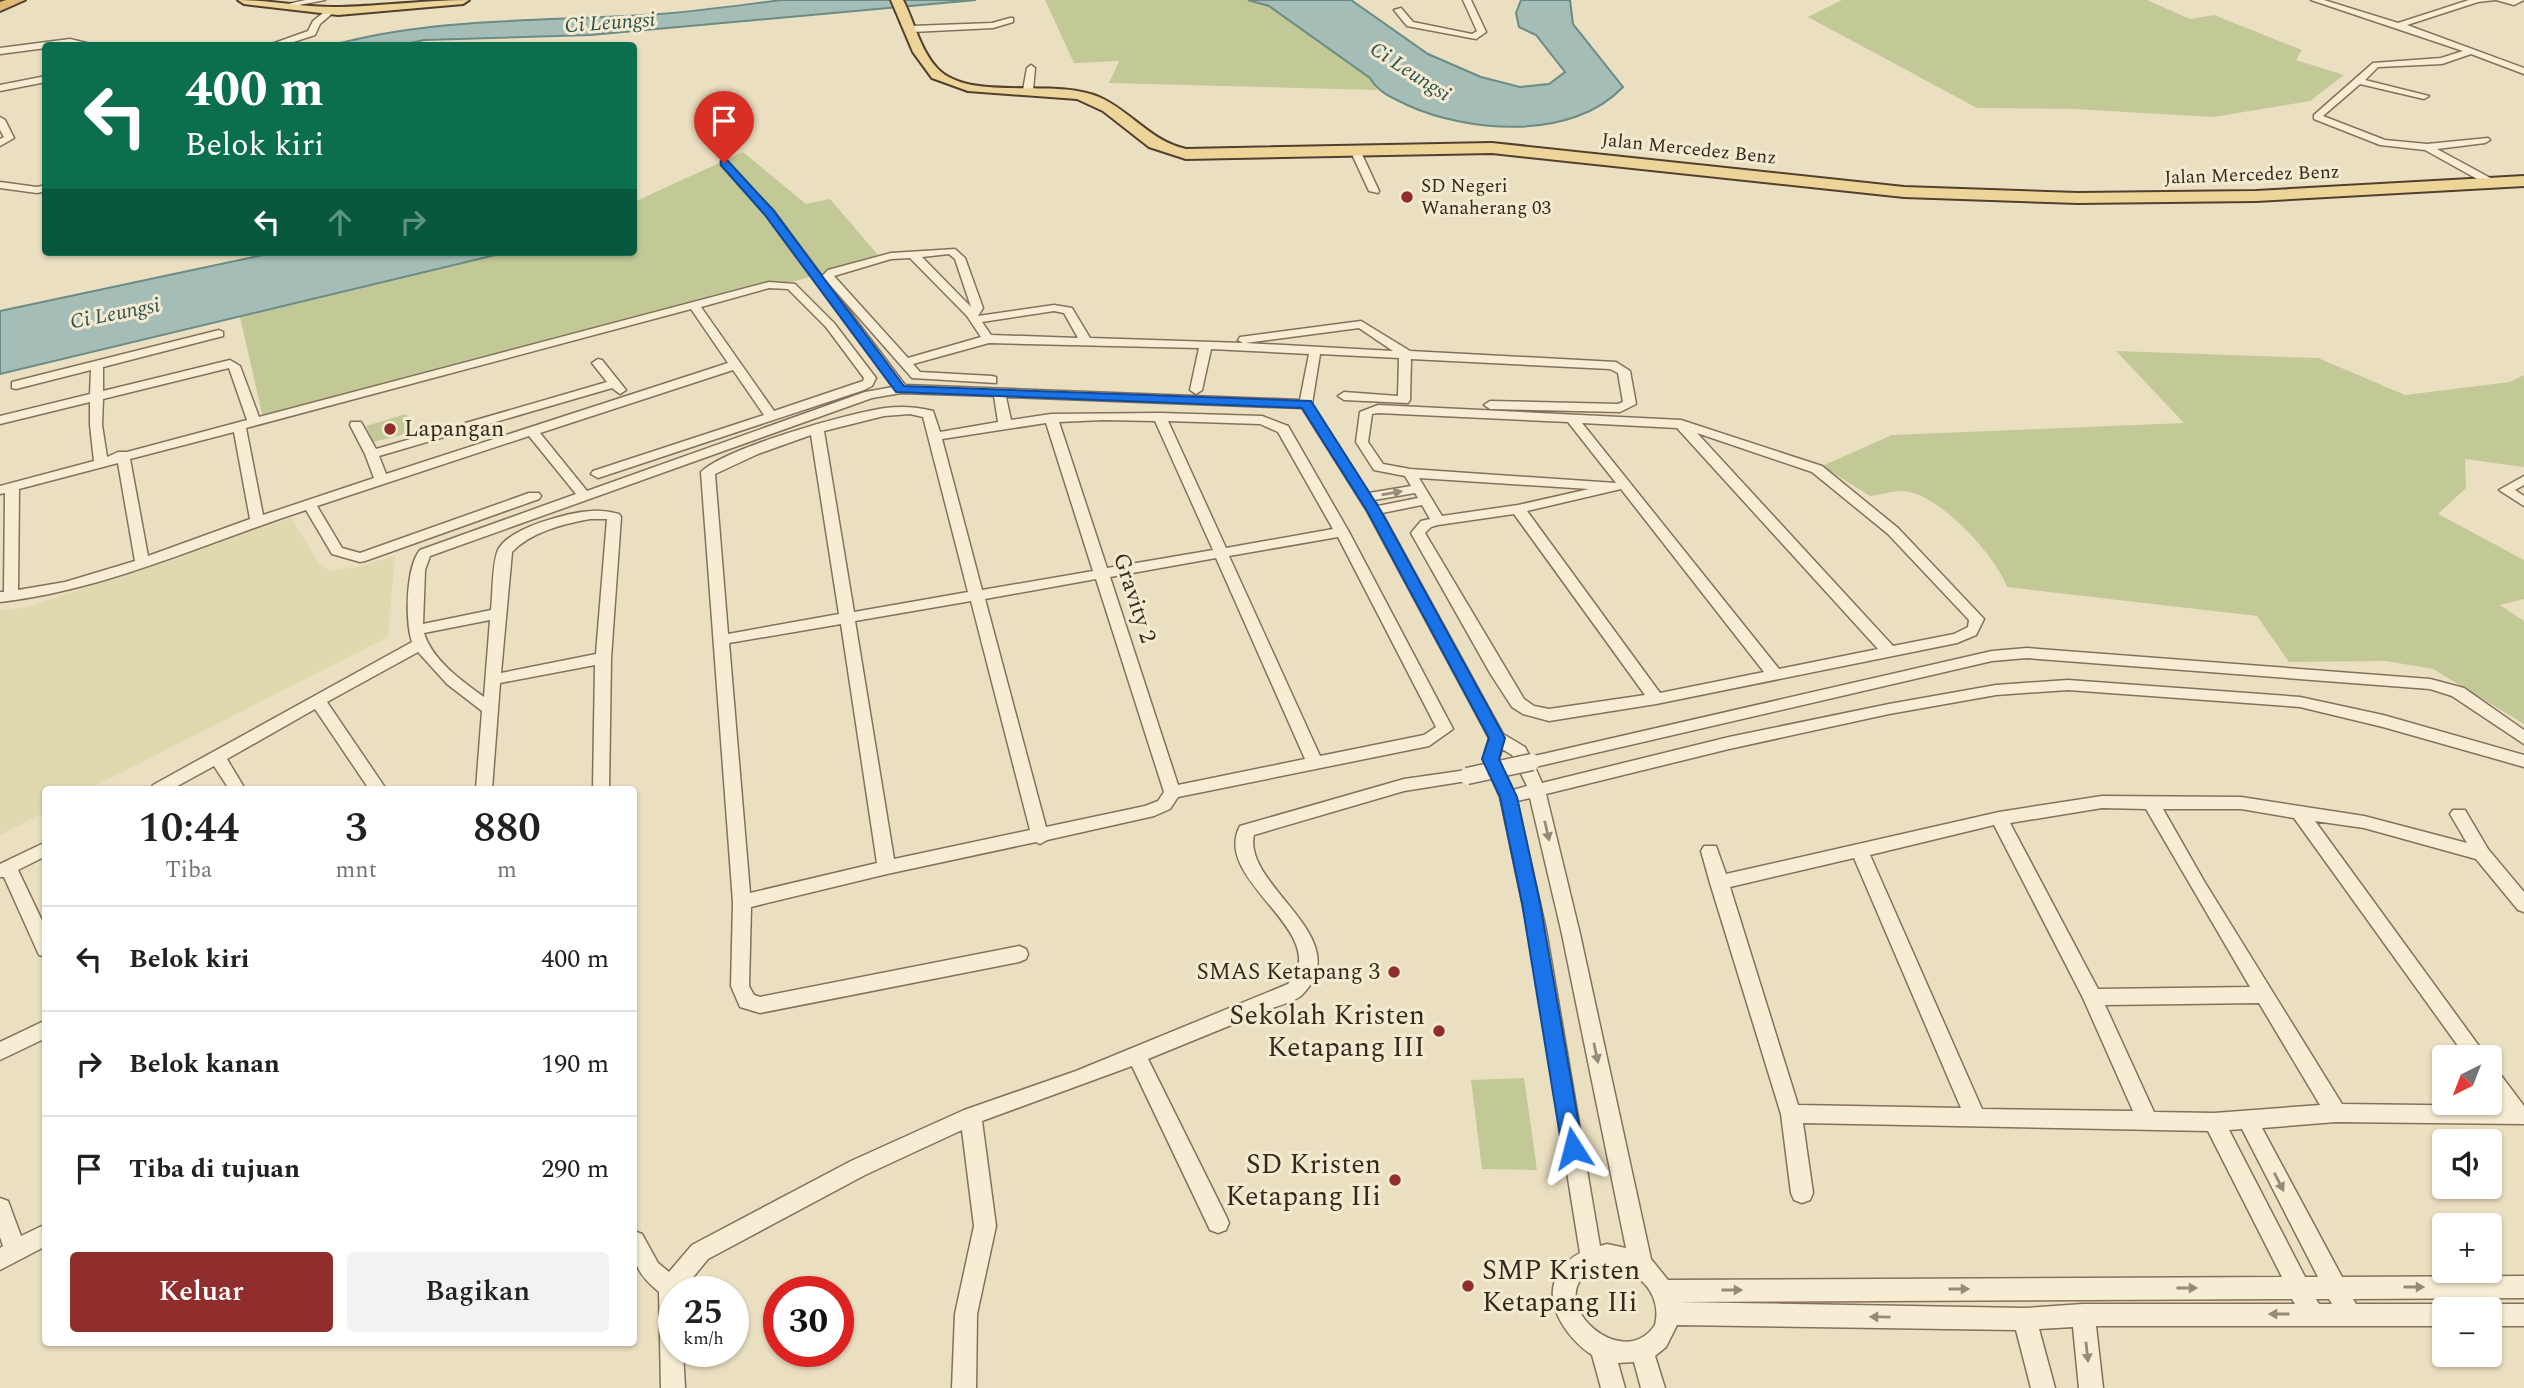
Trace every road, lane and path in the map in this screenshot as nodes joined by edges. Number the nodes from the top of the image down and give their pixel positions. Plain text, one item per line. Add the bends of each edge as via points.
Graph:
1 (18, 0) edge
2 (244, 0) edge
3 (321, 0) edge
4 (457, 0) edge
5 (897, 0) edge
6 (1467, 0) edge
7 (2315, 0) edge
8 (2461, 0) edge
9 (2491, 0) edge
10 (2500, 0) edge
11 (2520, 0) edge
12 (2471, 3) junction
13 (283, 6) junction
14 (0, 7) edge
15 (1398, 10) dead end
16 (331, 11) junction
17 (1010, 20) dead end
18 (909, 23) junction
19 (2396, 26) junction
20 (283, 42) edge
21 (42, 46) edge
22 (0, 51) edge
23 (2470, 51) junction
24 (1031, 68) dead end
25 (2524, 71) edge
26 (42, 80) edge
27 (2358, 81) junction
28 (0, 88) edge
29 (1028, 90) junction
30 (2424, 96) dead end
31 (0, 120) edge
32 (2485, 140) dead end
33 (0, 143) edge
34 (2427, 147) junction
35 (1355, 149) junction
36 (724, 163) dead end
37 (2524, 181) edge
38 (2492, 183) junction
39 (0, 185) edge
40 (41, 189) edge
41 (1374, 191) dead end
42 (913, 254) junction
43 (695, 306) junction
44 (973, 317) junction
45 (219, 334) dead end
46 (988, 339) junction
47 (1087, 343) junction
48 (1209, 345) junction
49 (1315, 351) junction
50 (1405, 354) junction
51 (598, 363) dead end
52 (904, 363) junction
53 (97, 364) junction
54 (736, 365) junction
55 (613, 384) junction
56 (16, 385) dead end
57 (901, 389) junction
58 (1196, 390) junction
59 (999, 391) junction
60 (96, 396) junction
61 (1344, 396) dead end
62 (629, 399) junction
63 (1307, 399) junction
64 (1404, 401) junction
65 (770, 415) junction
66 (1160, 417) junction
67 (1051, 418) junction
68 (0, 419) edge
69 (1573, 420) junction
70 (254, 422) junction
71 (1004, 424) junction
72 (1681, 424) junction
73 (356, 425) dead end
74 (239, 426) junction
75 (817, 429) junction
76 (532, 432) junction
77 (936, 436) junction
78 (372, 453) junction
79 (123, 455) junction
80 (101, 461) junction
81 (1410, 473) junction
82 (598, 474) dead end
83 (380, 480) junction
84 (2524, 480) edge
85 (1617, 485) junction
86 (6, 488) edge
87 (1422, 494) junction
88 (584, 495) junction
89 (534, 496) dead end
90 (1366, 498) junction
91 (2524, 502) edge
92 (309, 505) junction
93 (1518, 509) junction
94 (1374, 511) junction
95 (257, 521) junction
96 (1438, 521) junction
97 (1342, 532) junction
98 (1220, 553) junction
99 (142, 561) junction
100 (1102, 573) junction
101 (977, 595) junction
102 (6, 597) edge
103 (496, 614) junction
104 (849, 618) junction
105 (418, 637) junction
106 (720, 640) junction
107 (1889, 651) junction
108 (603, 658) junction
109 (1776, 676) junction
110 (495, 679) junction
111 (1656, 699) junction
112 (318, 701) junction
113 (492, 710) junction
114 (1497, 738) junction
115 (2524, 738) edge
116 (218, 758) junction
117 (2524, 761) edge
118 (1315, 763) junction
119 (165, 786) edge
120 (235, 786) edge
121 (376, 786) edge
122 (484, 786) edge
123 (600, 786) edge
124 (1537, 791) junction
125 (1172, 792) junction
126 (1508, 797) junction
127 (2150, 801) junction
128 (2299, 811) junction
129 (2459, 814) dead end
130 (1999, 818) junction
131 (1040, 836) junction
132 (42, 850) edge
133 (1859, 850) junction
134 (1710, 851) dead end
135 (2482, 854) junction
136 (887, 867) junction
137 (4, 870) edge
138 (1719, 883) junction
139 (742, 902) junction
140 (2524, 905) edge
141 (42, 942) edge
142 (1018, 954) dead end
143 (2266, 995) junction
144 (2092, 997) junction
145 (42, 1030) edge
146 (2468, 1045) edge
147 (0, 1052) edge
148 (1136, 1054) junction
149 (2502, 1091) edge
150 (2336, 1113) junction
151 (1791, 1114) junction
152 (2521, 1115) edge
153 (971, 1116) junction
154 (1976, 1119) junction
155 (2147, 1119) junction
156 (2248, 1121) junction
157 (2214, 1122) junction
158 (1802, 1193) dead end
159 (0, 1208) edge
160 (1218, 1223) dead end
161 (42, 1236) edge
162 (637, 1246) edge
163 (8, 1256) edge
164 (1591, 1256) junction
165 (1641, 1265) junction
166 (679, 1276) edge
167 (658, 1277) edge
168 (2297, 1287) junction
169 (2334, 1287) junction
170 (2524, 1287) edge
171 (1663, 1291) junction
172 (1668, 1314) junction
173 (2312, 1314) junction
174 (2349, 1314) junction
175 (2083, 1315) junction
176 (2432, 1315) edge
177 (2502, 1315) edge
178 (2524, 1315) edge
179 (2025, 1319) junction
180 (1602, 1349) junction
181 (1642, 1350) junction
182 (672, 1367) edge
183 (673, 1388) edge
184 (964, 1388) edge
185 (1613, 1388) edge
186 (1653, 1388) edge
187 (2043, 1388) edge
188 (2091, 1388) edge

1 - 14 highway
2 - 13 main road
3 - 13 street
4 - 16 main road
5 - 18 main road, Jalan Mercedez Benz
6 - 15 street via 1482,32 1473,37 1410,24
7 - 19 street
8 - 12 street
9 - 12 street
10 - 11 street
12 - 19 street
13 - 16 main road
16 - 20 street via 316,23 312,33
17 - 18 street
18 - 29 main road, Jalan Mercedez Benz via 928,67 944,80 977,88
19 - 23 street
21 - 22 street
23 - 25 street
23 - 27 street via 2442,61 2375,65
24 - 29 street
26 - 28 street
27 - 30 street
27 - 34 street via 2317,117 2383,143
29 - 35 main road, Jalan Mercedez Benz via 1094,100 1150,144 1172,153
31 - 33 street via 9,138
32 - 34 street
34 - 38 street
35 - 38 main road, Jalan Mercedez Benz via 1529,150 1865,188 1980,196 2193,198
35 - 41 street
36 - 57 street via 769,212
37 - 38 main road, Jalan Mercedez Benz
39 - 40 street
42 - 44 street
42 - 44 street via 951,251 958,255 977,308
42 - 52 street via 891,256 828,276
43 - 54 street
43 - 65 street via 769,285 791,286 830,325 870,378 860,387
43 - 70 street
44 - 46 street
44 - 47 street via 1062,309 1072,312
45 - 53 street
46 - 47 street
46 - 52 street
47 - 48 street
48 - 49 street
48 - 50 street via 1357,323
48 - 58 street
49 - 50 street
49 - 63 street
50 - 64 street
50 - 64 street via 1612,365 1624,371 1630,404 1620,408
51 - 55 street
52 - 58 street via 923,377
53 - 56 street
53 - 60 street
54 - 62 street
54 - 65 street
55 - 62 street
55 - 78 street
57 - 59 street
57 - 88 street via 869,395
58 - 63 street
59 - 63 street
59 - 71 street
60 - 68 street
60 - 70 street via 230,364
60 - 80 street
61 - 64 street
62 - 76 street
63 - 90 street
65 - 82 street
66 - 67 street
66 - 97 street via 1277,424
66 - 98 street
67 - 71 street
67 - 100 street, Gravity 2
69 - 72 street
69 - 81 street via 1366,412 1362,442 1374,464
69 - 85 street
70 - 74 street
71 - 77 street
72 - 107 street
72 - 107 street via 1823,472 1893,531 1977,619 1970,634
73 - 78 street
74 - 79 street
74 - 95 street
75 - 77 street via 876,414 924,411
75 - 104 street
75 - 106 street via 708,472
76 - 83 street
76 - 88 street
77 - 101 street
78 - 83 street
79 - 80 street
79 - 99 street
80 - 86 street
81 - 85 street
81 - 87 street
83 - 92 street
84 - 91 street via 2506,490
85 - 93 street
85 - 109 street
86 - 102 street
90 -> 87 street
87 - 94 street
87 - 96 street
88 - 105 street via 425,553 419,562
89 - 92 street via 360,558 337,551
90 - 94 street
92 - 95 street
93 - 96 street
93 - 111 street
94 - 114 street
95 - 99 street
96 - 111 street via 1420,530 1420,540 1518,703 1549,715
97 - 98 street
97 - 118 street via 1446,726 1430,740
98 - 100 street
98 - 118 street
99 - 102 street via 42,592
100 - 101 street
100 - 125 street, Gravity 2
101 - 104 street
101 - 131 street
103 - 105 street
103 - 108 street via 509,545 540,527 609,514 614,517
103 - 110 street
104 - 106 street
104 - 136 street
105 - 112 street
105 - 113 street via 470,696
106 - 139 street
107 - 109 street
108 - 110 street
108 - 123 street
109 - 111 street
110 - 113 street
112 - 116 street
112 - 121 street
113 - 122 street
114 - 124 street via 1519,751
114 - 126 street via 1491,759
115 - 148 street, bridge via 2458,692 2430,684 2027,653 1992,656 1532,762 1404,785 1246,831 1243,841 1252,868 1307,949 1306,977 1289,993
116 - 119 street
116 - 120 street
117 - 124 street via 2306,702 2068,685 1996,690 1889,709
118 - 125 street
124 - 126 street
124 -> 165 street
125 - 131 street via 1157,809
126 - 164 street via 1537,930
127 - 128 street via 2218,801
127 - 130 street via 2102,802
127 - 143 street
128 - 135 street via 2385,827
128 - 146 street
129 - 135 street
130 - 133 street
130 - 144 street
131 - 136 street
132 - 137 street
133 - 138 street
133 - 154 street
134 - 138 street
135 - 140 street
136 - 139 street
137 - 141 street
138 - 151 street
139 - 142 street via 740,986 747,1001 760,1005
143 - 144 street
143 - 150 street
144 - 155 street
145 - 147 street
148 - 153 street
148 - 160 street
149 - 152 street
150 - 152 street
150 - 156 street
151 - 154 street
151 - 158 street
153 - 166 street via 858,1168 700,1252
153 - 184 street via 985,1226 965,1314
154 - 155 street
155 - 157 street
156 - 157 street
156 -> 169 street
157 - 168 street
159 - 163 street
161 - 163 street
162 - 167 street
164 - 165 street via 1616,1255
164 - 180 street via 1567,1277 1564,1300 1576,1329
165 - 171 street
168 - 169 street
171 -> 168 street
168 - 173 street
169 -> 170 street
169 - 174 street
171 - 172 street
179 -> 172 street
172 - 181 street via 1661,1336
173 - 174 street
173 -> 175 street
174 - 176 street
175 - 179 street
175 -> 188 street
177 - 178 street
179 - 187 street
180 - 181 street
180 - 185 street
181 - 186 street
182 - 183 street

